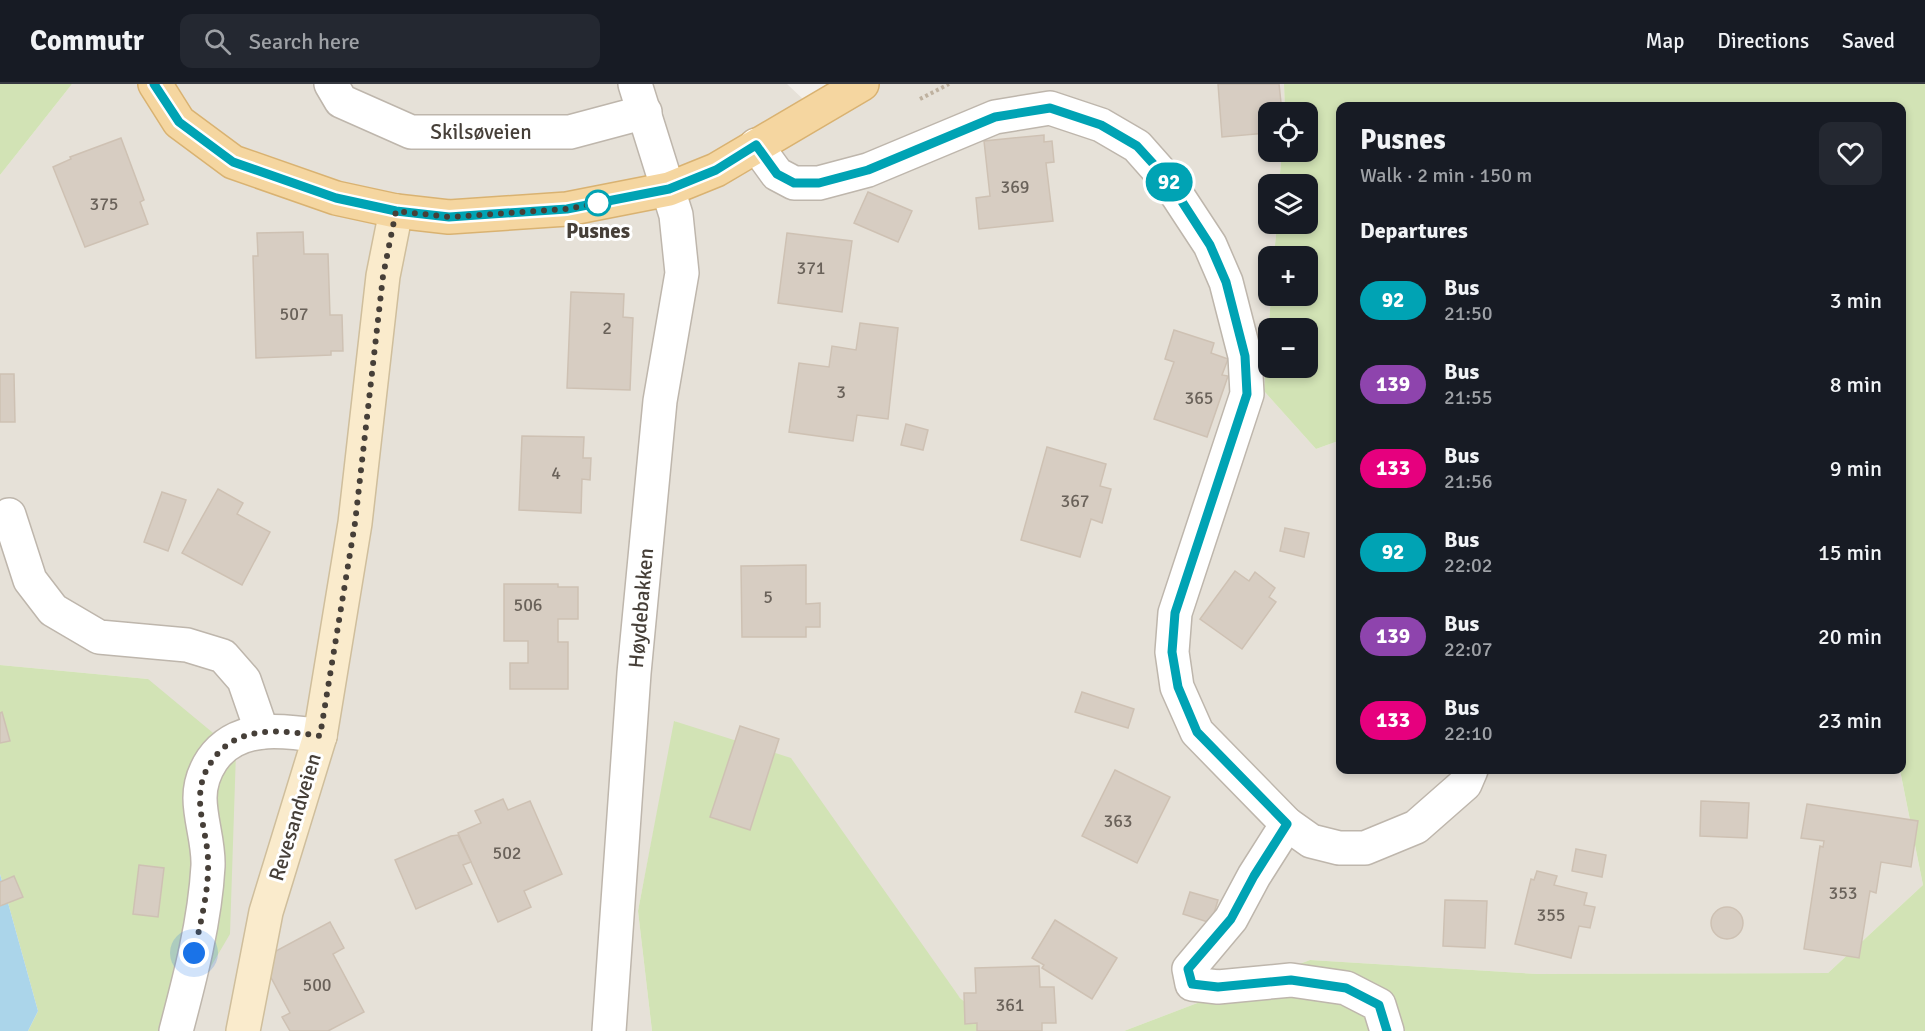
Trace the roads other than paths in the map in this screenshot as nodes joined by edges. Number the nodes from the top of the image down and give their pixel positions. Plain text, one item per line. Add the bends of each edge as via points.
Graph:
1 (154, 84) edge
2 (331, 84) edge
3 (862, 84) edge
4 (640, 98) edge
5 (756, 145) junction
6 (669, 189) junction
7 (396, 211) junction
8 (9, 515) dead end
9 (262, 732) junction
10 (320, 736) junction
11 (1469, 774) edge
12 (1287, 824) junction
13 (176, 1031) edge
14 (243, 1031) edge
15 (609, 1031) edge
16 (1387, 1031) edge

1 - 7 main road via 179,122 233,162 336,198
2 - 4 street, Skilsøveien via 341,101 411,132 570,132
3 - 5 main road
4 - 6 street, Skilsøveien
5 - 6 main road via 716,170
5 - 12 street via 777,174 794,183 819,183 868,170 995,117 1050,108 1101,125 1137,146 1168,180 1210,245 1226,282 1245,356 1247,394 1175,613 1172,652 1178,687 1197,732
6 - 7 main road via 567,209 449,217
6 - 15 street, Høydebakken via 682,273 659,413 634,673
7 - 10 main road, Revesandveien via 383,276 355,523
8 - 9 street via 30,580 53,610 99,637 187,645 223,656 244,680
9 - 10 street
9 - 13 street via 240,736 219,750 203,774 200,798 208,862 205,895
10 - 14 main road, Revesandveien via 266,912
11 - 12 street via 1465,784 1416,828 1365,848 1339,848 1311,841
12 - 16 street via 1231,919 1188,969 1192,984 1218,987 1291,980 1346,988 1379,1005

